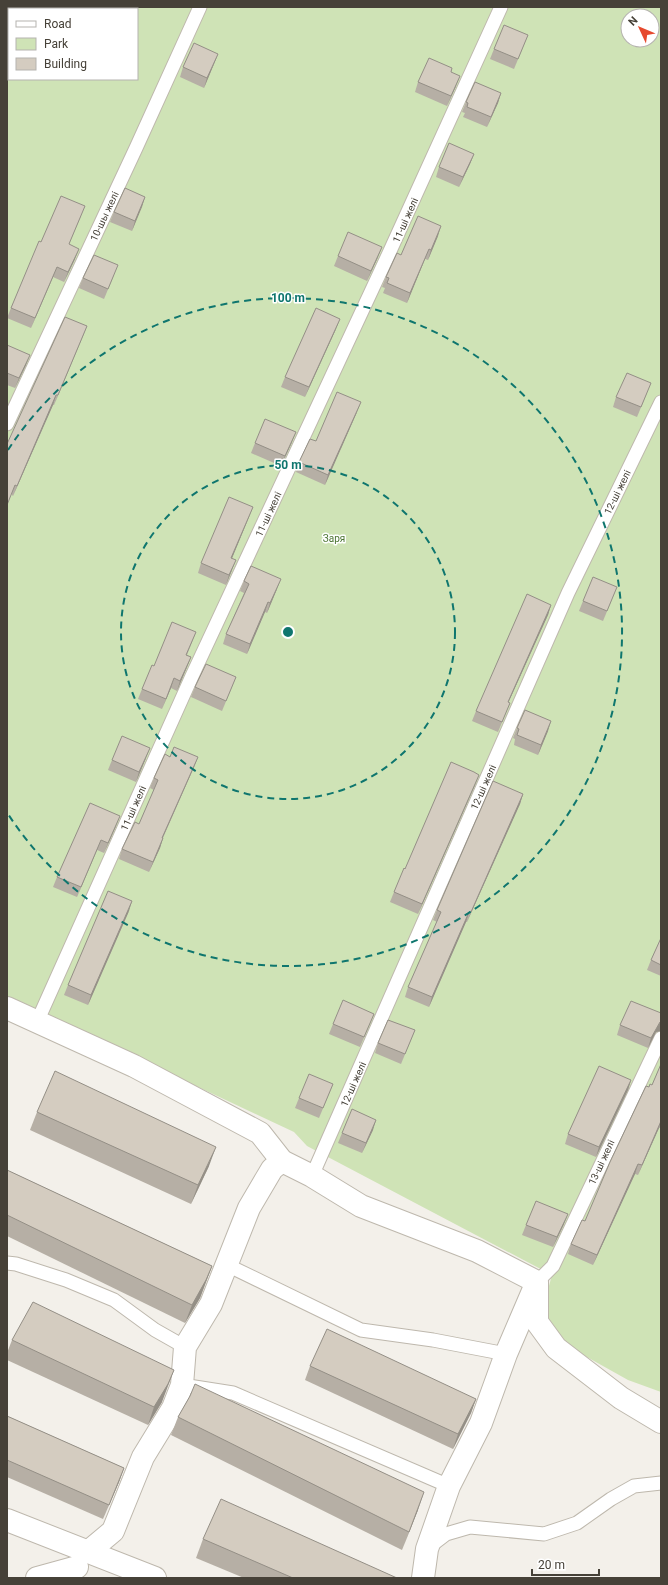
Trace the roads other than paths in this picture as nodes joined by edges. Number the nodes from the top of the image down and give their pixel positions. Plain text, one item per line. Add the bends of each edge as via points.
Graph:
1 (200, 7) edge
2 (501, 7) edge
3 (661, 402) edge
4 (7, 424) edge
5 (7, 1008) edge
6 (37, 1022) junction
7 (661, 1038) edge
8 (282, 1161) junction
9 (312, 1176) junction
10 (7, 1263) edge
11 (227, 1265) junction
12 (537, 1282) junction
13 (185, 1347) junction
14 (506, 1354) junction
15 (182, 1385) junction
16 (661, 1422) edge
17 (661, 1483) edge
18 (449, 1486) junction
19 (7, 1520) edge
20 (428, 1549) junction
21 (83, 1560) junction
22 (37, 1578) edge
23 (155, 1578) edge
24 (423, 1578) edge

1 - 4 lane, 10-шы желі
2 - 6 lane, 11-ші желі via 192,676
3 - 9 lane, 12-ші желі via 568,593
5 - 6 street
6 - 8 street via 134,1066 260,1133
7 - 12 lane, 13-ші желі via 552,1266
8 - 9 street
8 - 11 street via 272,1169 249,1208
9 - 12 street via 361,1206 477,1251
10 - 13 lane via 66,1280 114,1300
11 - 13 street via 211,1304
11 - 14 lane via 361,1330
12 - 14 street
12 - 16 street via 537,1322 556,1348 621,1398
13 - 15 street
14 - 18 street via 481,1423
15 - 18 lane via 233,1394
15 - 21 street via 173,1408 143,1457 113,1532
17 - 20 lane via 634,1486 577,1524 544,1534 470,1528 446,1534
18 - 20 street
19 - 21 street
20 - 24 street
21 - 22 street
21 - 23 street

